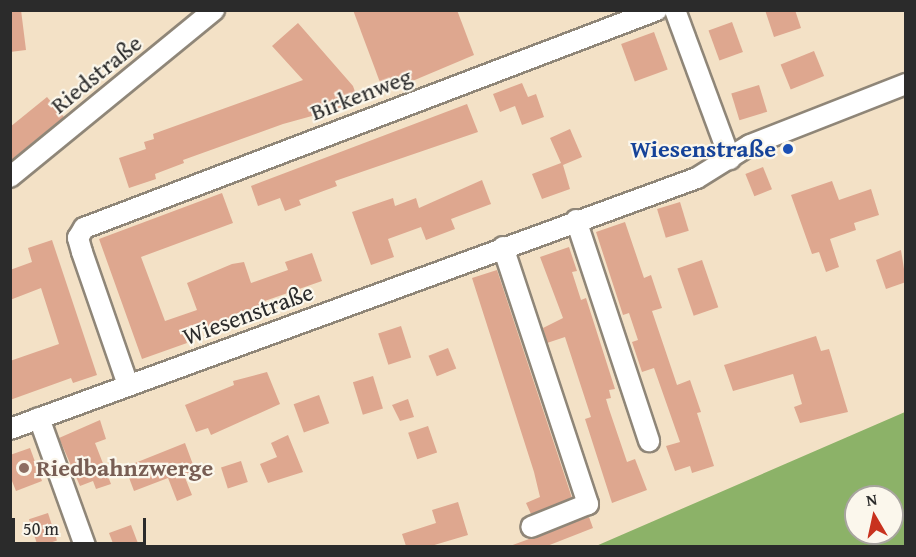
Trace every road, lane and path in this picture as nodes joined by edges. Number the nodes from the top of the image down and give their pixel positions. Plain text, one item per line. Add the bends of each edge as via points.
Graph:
1 (214, 10) edge
2 (657, 10) edge
3 (675, 10) edge
4 (906, 84) edge
5 (730, 159) junction
6 (10, 177) edge
7 (576, 220) junction
8 (503, 247) junction
9 (128, 385) junction
10 (39, 418) junction
11 (10, 429) edge
12 (648, 441) dead end
13 (531, 527) dead end
14 (85, 546) edge

1 - 6 street, Riedstraße
2 - 9 street, Birkenweg via 84,228 78,238
3 - 5 street
4 - 5 street, Wiesenstraße via 750,146
5 - 7 street, Wiesenstraße via 697,177
7 - 8 street, Wiesenstraße
7 - 12 street
8 - 9 street, Wiesenstraße
8 - 13 street via 588,504
9 - 10 street, Wiesenstraße
10 - 11 street, Wiesenstraße
10 - 14 street

